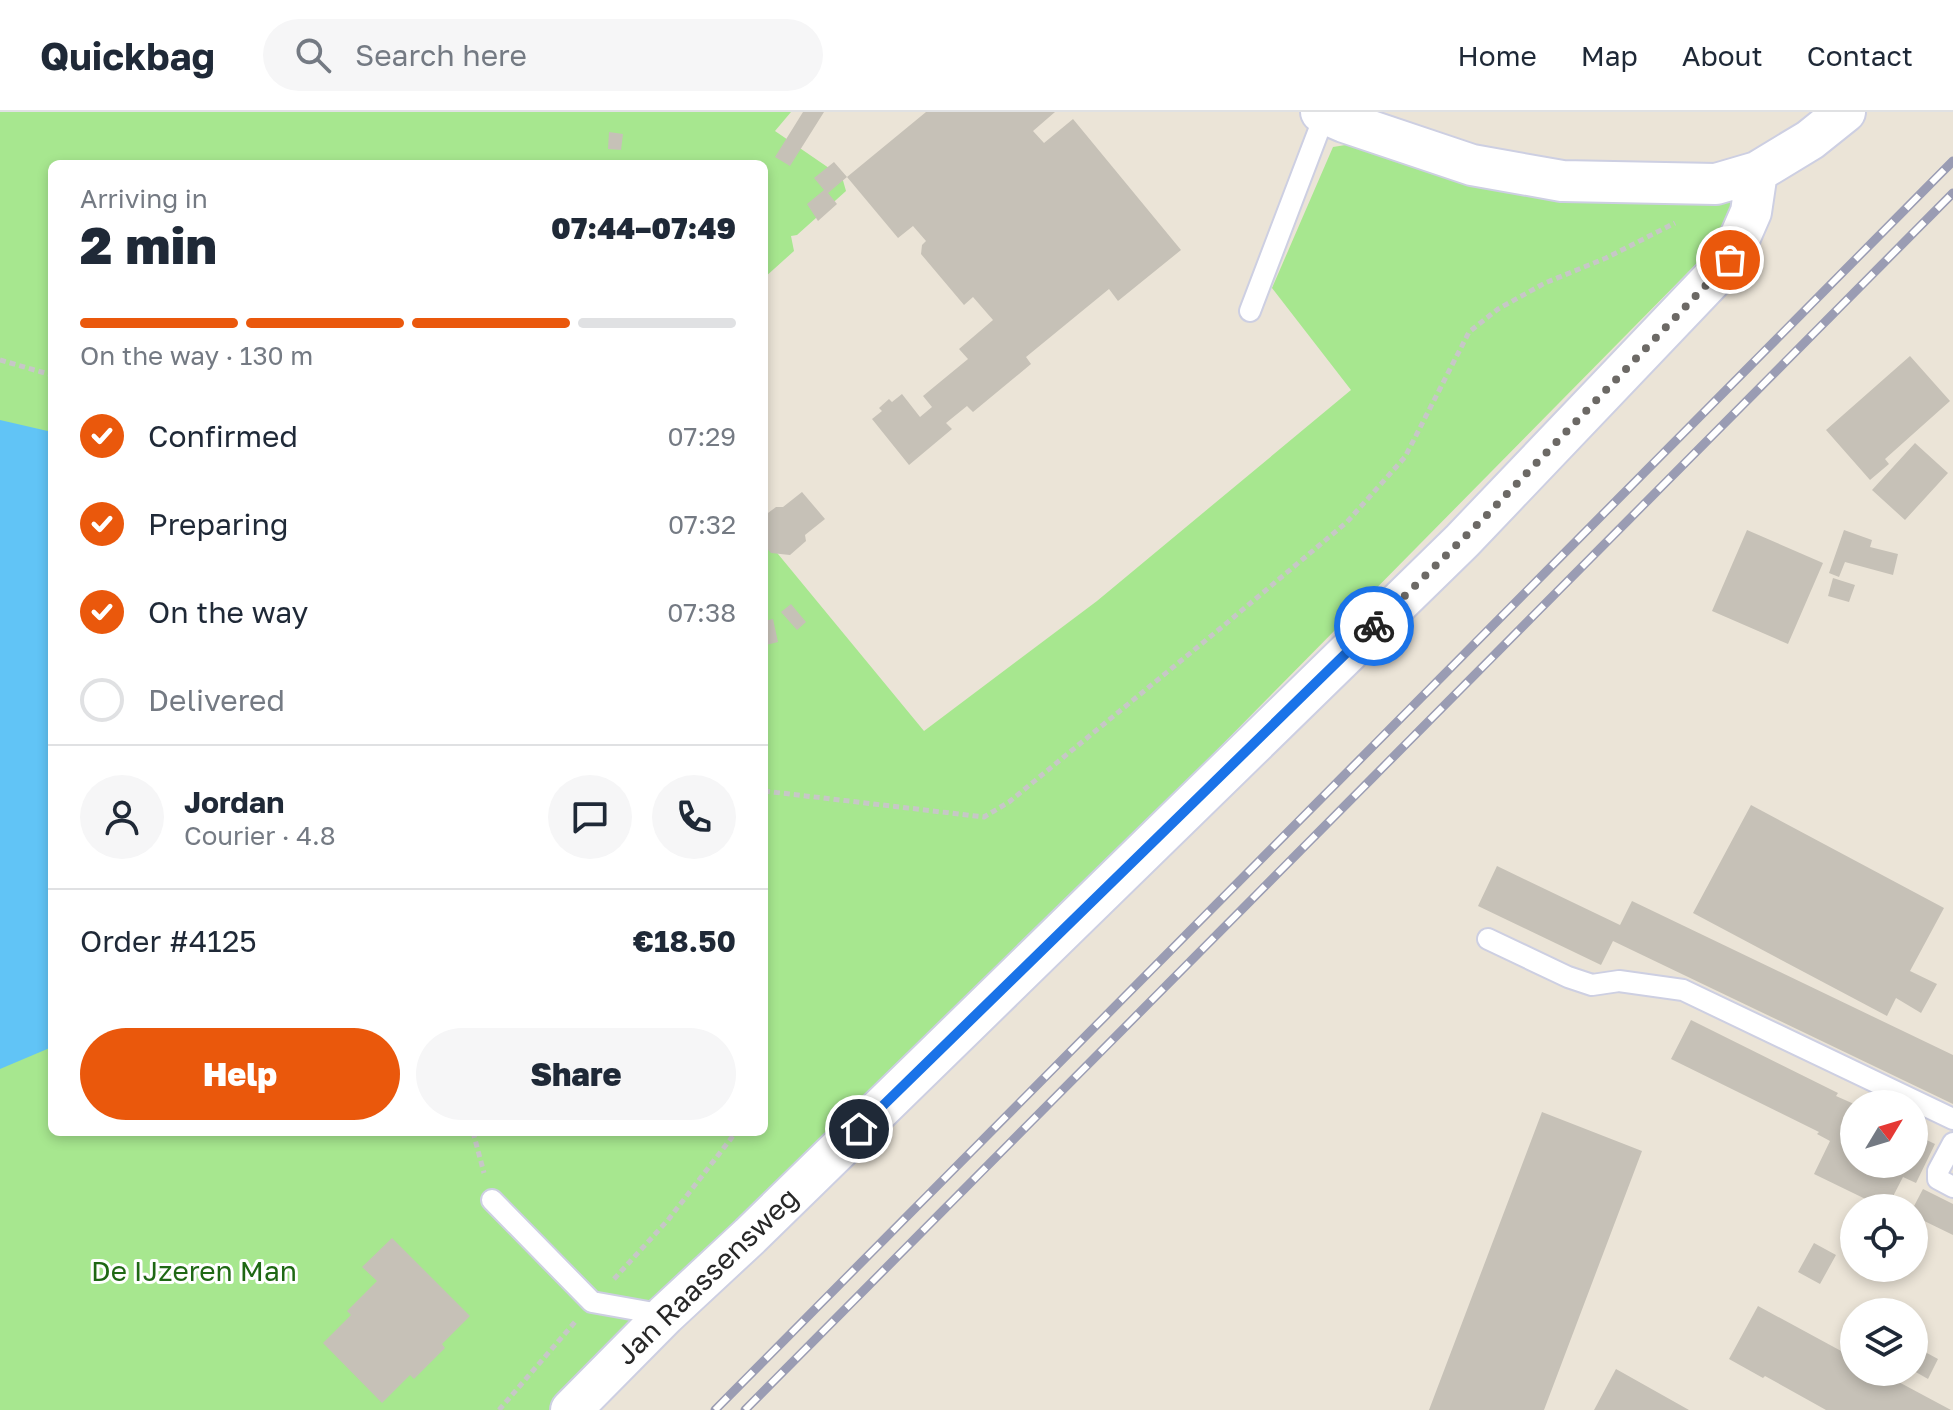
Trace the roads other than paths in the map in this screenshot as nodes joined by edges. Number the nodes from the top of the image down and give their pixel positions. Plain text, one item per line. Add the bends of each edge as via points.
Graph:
1 (1845, 112) edge
2 (1323, 113) edge
3 (1757, 172) junction
4 (1250, 311) dead end
5 (1488, 939) dead end
6 (1953, 1119) edge
7 (1953, 1143) edge
8 (1953, 1187) edge
9 (492, 1200) road end
10 (665, 1315) junction
11 (571, 1410) edge

1 - 3 street
2 - 3 street via 1472,165 1562,181 1716,184
2 - 4 lane
3 - 10 street, Jan Raassensweg via 1751,212 1730,260 1484,518
5 - 6 lane via 1592,985 1619,981 1683,990
7 - 8 lane via 1938,1171 1938,1179
9 - 10 lane via 592,1302
10 - 11 street, Jan Raassensweg

